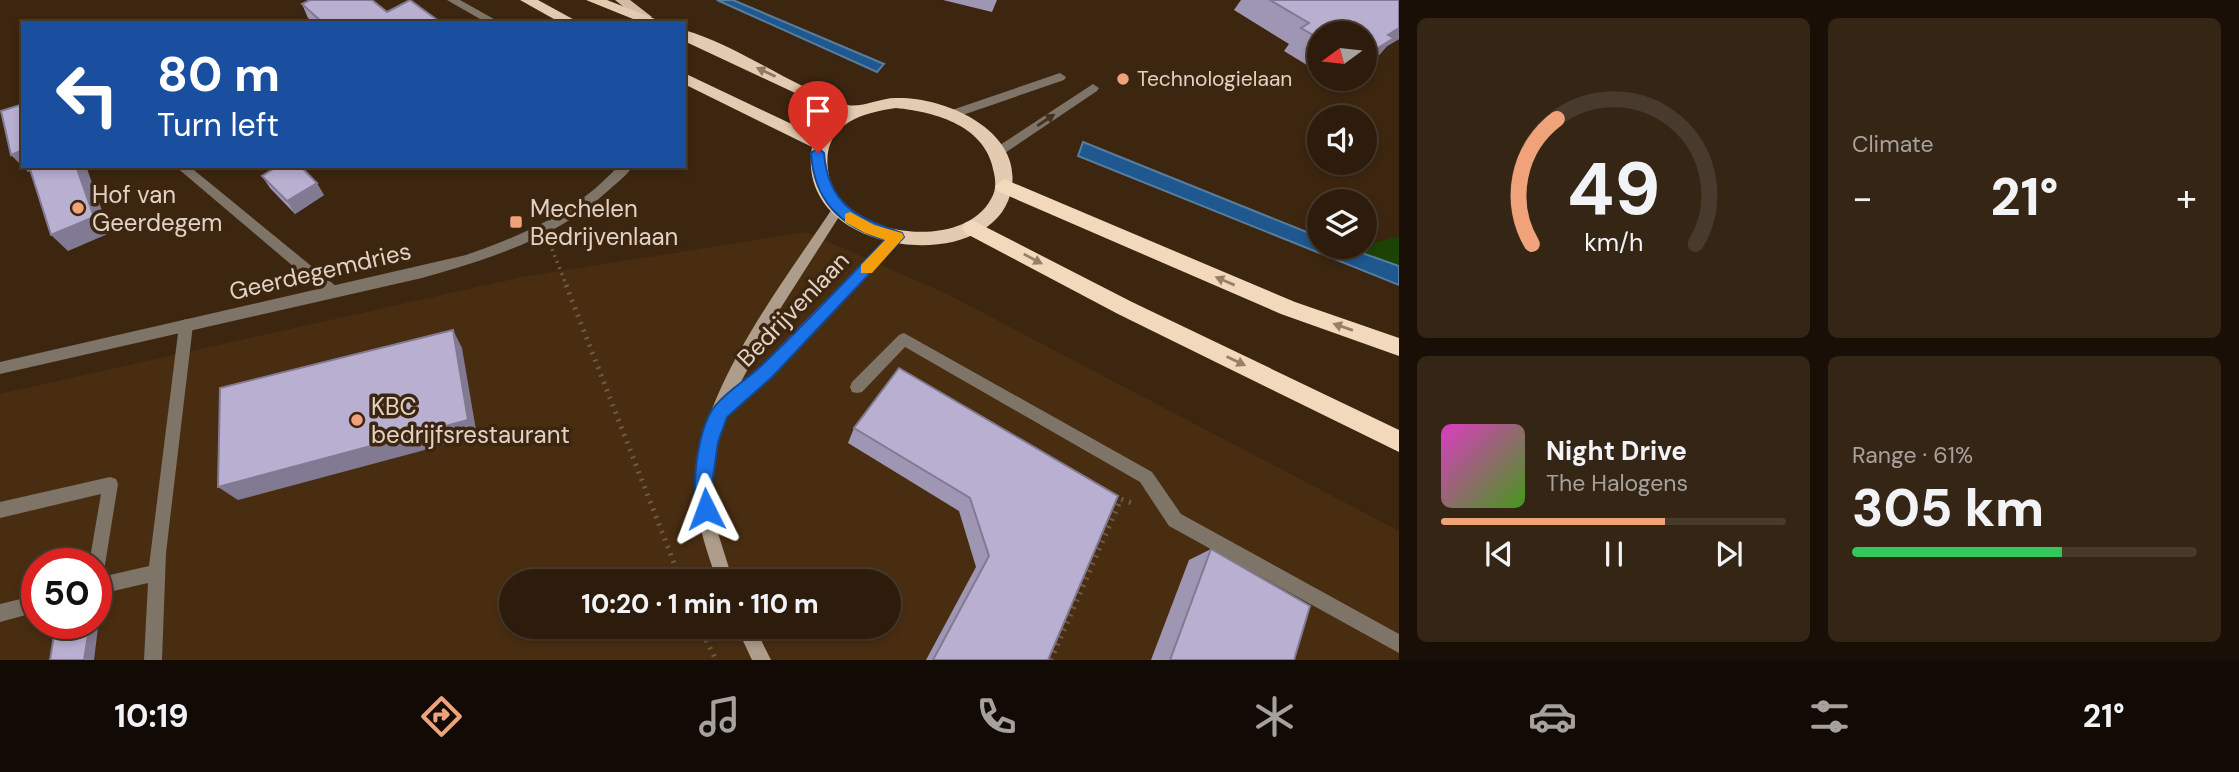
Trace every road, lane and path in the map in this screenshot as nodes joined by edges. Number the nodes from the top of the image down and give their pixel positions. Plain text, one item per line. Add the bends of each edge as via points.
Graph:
1 (452, 0) edge
2 (527, 0) edge
3 (593, 0) edge
4 (621, 0) edge
5 (652, 20) edge
6 (492, 21) edge
7 (569, 21) edge
8 (686, 35) edge
9 (1060, 77) dead end
10 (686, 79) edge
11 (1093, 88) dead end
12 (850, 112) junction
13 (953, 114) junction
14 (820, 144) junction
15 (998, 152) junction
16 (183, 168) edge
17 (624, 168) edge
18 (1004, 186) junction
19 (838, 209) junction
20 (972, 228) junction
21 (544, 229) junction
22 (897, 237) junction
23 (332, 291) junction
24 (186, 324) junction
25 (1399, 347) edge
26 (0, 368) edge
27 (857, 387) dead end
28 (721, 412) junction
29 (1399, 440) edge
30 (0, 510) edge
31 (1175, 520) junction
32 (100, 548) edge
33 (676, 569) edge
34 (721, 569) edge
35 (157, 572) junction
36 (112, 583) edge
37 (21, 607) edge
38 (0, 612) edge
39 (706, 639) edge
40 (751, 639) edge
41 (1399, 644) edge
42 (153, 660) edge
43 (716, 660) edge
44 (762, 660) edge
45 (1051, 660) edge

1 - 6 street
2 - 7 highway
3 - 5 highway
4 - 5 main road
12 -> 8 highway
9 - 13 street
10 - 14 highway
15 -> 11 street
12 - 13 highway via 895,103
12 - 14 highway via 825,133
13 - 15 highway via 972,124
14 - 19 highway via 819,177
15 - 18 highway
16 - 23 street
17 - 21 street, Geerdegemdries via 610,184
18 - 20 highway via 999,202
25 -> 18 highway via 1288,308
19 - 22 highway via 870,229
19 - 28 main road, Bedrijvenlaan via 732,379
20 - 22 highway via 940,238
20 -> 29 highway via 1125,308
21 - 23 street, Geerdegemdries via 468,262
21 - 33 path
22 - 28 main road, Bedrijvenlaan
23 - 24 street, Geerdegemdries
24 - 26 street, Geerdegemdries
24 - 35 street
27 - 31 street via 904,339 1146,477
28 - 34 main road, Bedrijvenlaan via 709,442 703,484 709,534
30 - 32 street via 110,484
31 - 41 street
31 - 45 path via 1121,499
35 - 36 street
35 - 42 street
37 - 38 street
39 - 43 path
40 - 44 main road

